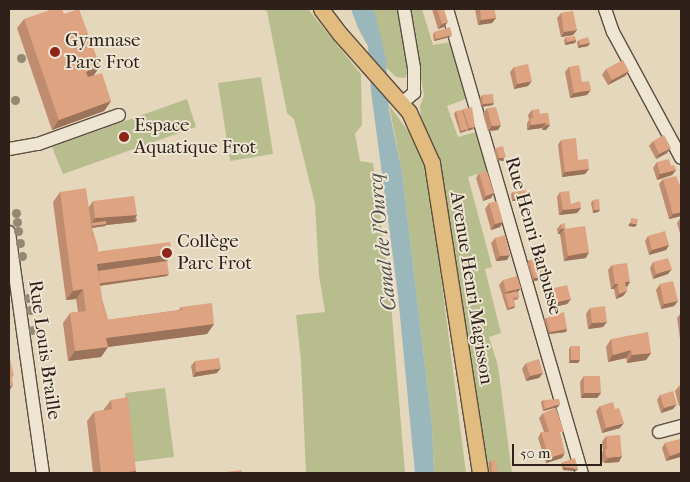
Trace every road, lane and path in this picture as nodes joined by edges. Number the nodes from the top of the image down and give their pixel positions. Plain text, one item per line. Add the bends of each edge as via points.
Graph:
1 (321, 9) edge
2 (404, 9) edge
3 (447, 9) edge
4 (604, 9) edge
5 (406, 108) junction
6 (119, 115) dead end
7 (9, 149) edge
8 (681, 158) edge
9 (9, 232) edge
10 (15, 318) edge
11 (681, 426) edge
12 (659, 432) dead end
13 (42, 473) edge
14 (480, 473) edge
15 (582, 473) edge

1 - 5 main road, Avenue Henri Magisson
2 - 5 street via 414,68 414,93
3 - 15 street, Rue Henri Barbusse
4 - 8 street via 613,32
5 - 14 main road, Avenue Henri Magisson via 432,163
6 - 7 street via 38,144
9 - 10 street, Rue Louis Braille
10 - 13 street, Rue Louis Braille
11 - 12 street

